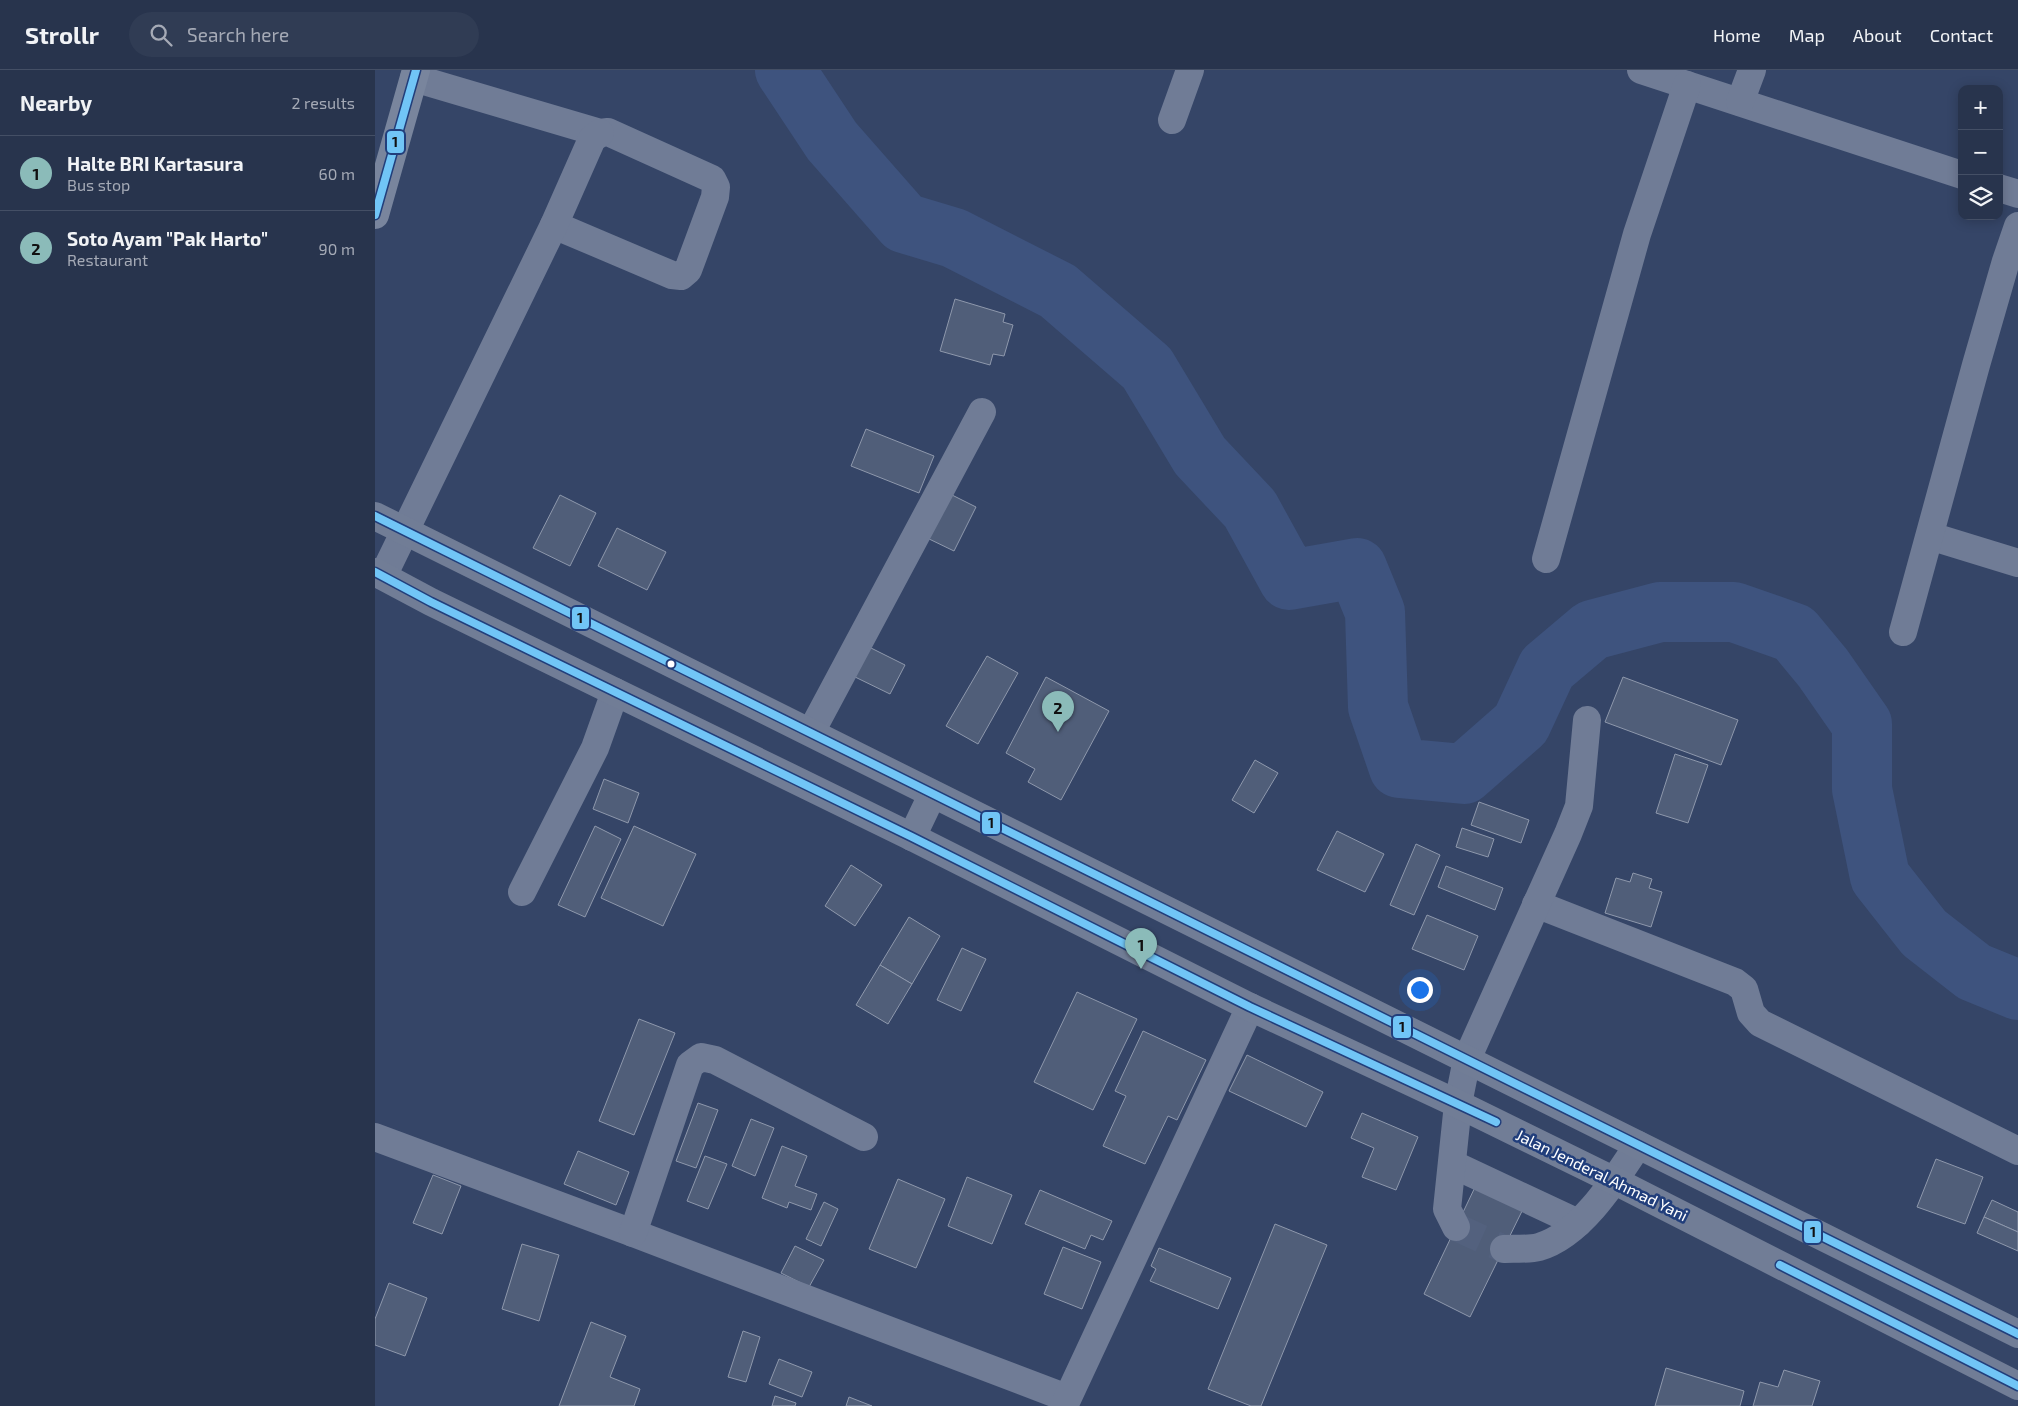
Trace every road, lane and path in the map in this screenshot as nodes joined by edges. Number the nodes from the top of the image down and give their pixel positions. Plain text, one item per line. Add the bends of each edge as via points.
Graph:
1 (1190, 70) edge
2 (1641, 70) edge
3 (1752, 70) edge
4 (415, 74) edge
5 (1687, 85) junction
6 (1740, 102) junction
7 (1173, 120) dead end
8 (599, 133) junction
9 (1958, 174) edge
10 (2003, 189) edge
11 (2018, 194) edge
12 (375, 215) edge
13 (554, 225) junction
14 (2018, 226) edge
15 (982, 412) dead end
16 (375, 516) edge
17 (405, 530) junction
18 (1930, 536) junction
19 (1546, 559) dead end
20 (2018, 563) edge
21 (379, 574) edge
22 (1903, 632) dead end
23 (615, 692) junction
24 (1587, 720) dead end
25 (811, 732) junction
26 (933, 795) junction
27 (912, 837) junction
28 (521, 892) dead end
29 (1536, 904) junction
30 (1251, 1007) junction
31 (1467, 1059) junction
32 (1458, 1104) junction
33 (375, 1137) edge
34 (864, 1137) dead end
35 (1638, 1145) junction
36 (2018, 1151) edge
37 (1452, 1164) junction
38 (1615, 1180) junction
39 (1578, 1223) junction
40 (1456, 1227) dead end
41 (633, 1233) junction
42 (1504, 1249) tunnel mouth
43 (2018, 1334) edge
44 (2018, 1386) edge
45 (1066, 1402) edge

1 - 7 street
2 - 5 street
3 - 6 street
4 - 8 street
4 - 12 main road
5 - 6 street
5 - 19 street via 1637,234
6 - 9 street
8 - 13 street via 592,139
8 - 13 street via 608,132 712,178 716,187 715,197 688,270 681,276 672,275
10 - 11 street
13 - 17 street
14 - 18 street
15 - 25 street
16 - 17 highway
17 - 21 street
17 - 25 highway
18 - 20 street
18 - 22 street
21 - 23 highway, Jalan Jenderal Ahmad Yani
23 - 27 highway, Jalan Jenderal Ahmad Yani
23 - 28 street via 595,748
24 - 29 street via 1579,806
25 - 26 highway
26 - 27 highway
26 - 31 highway
27 - 30 highway, Jalan Jenderal Ahmad Yani
29 - 31 street
29 - 36 street via 1735,982 1744,989 1751,1013 1760,1023
30 - 32 highway, Jalan Jenderal Ahmad Yani
30 - 45 street
31 - 32 street
31 - 35 highway
32 - 37 street
32 - 38 highway, Jalan Jenderal Ahmad Yani
33 - 41 street
34 - 41 street via 715,1060 701,1058 690,1065
35 - 38 street
35 - 43 highway
37 - 39 street
37 - 40 street via 1447,1209
38 - 39 street
38 - 44 highway, Jalan Jenderal Ahmad Yani
39 - 42 street via 1567,1233 1539,1247
41 - 45 street

